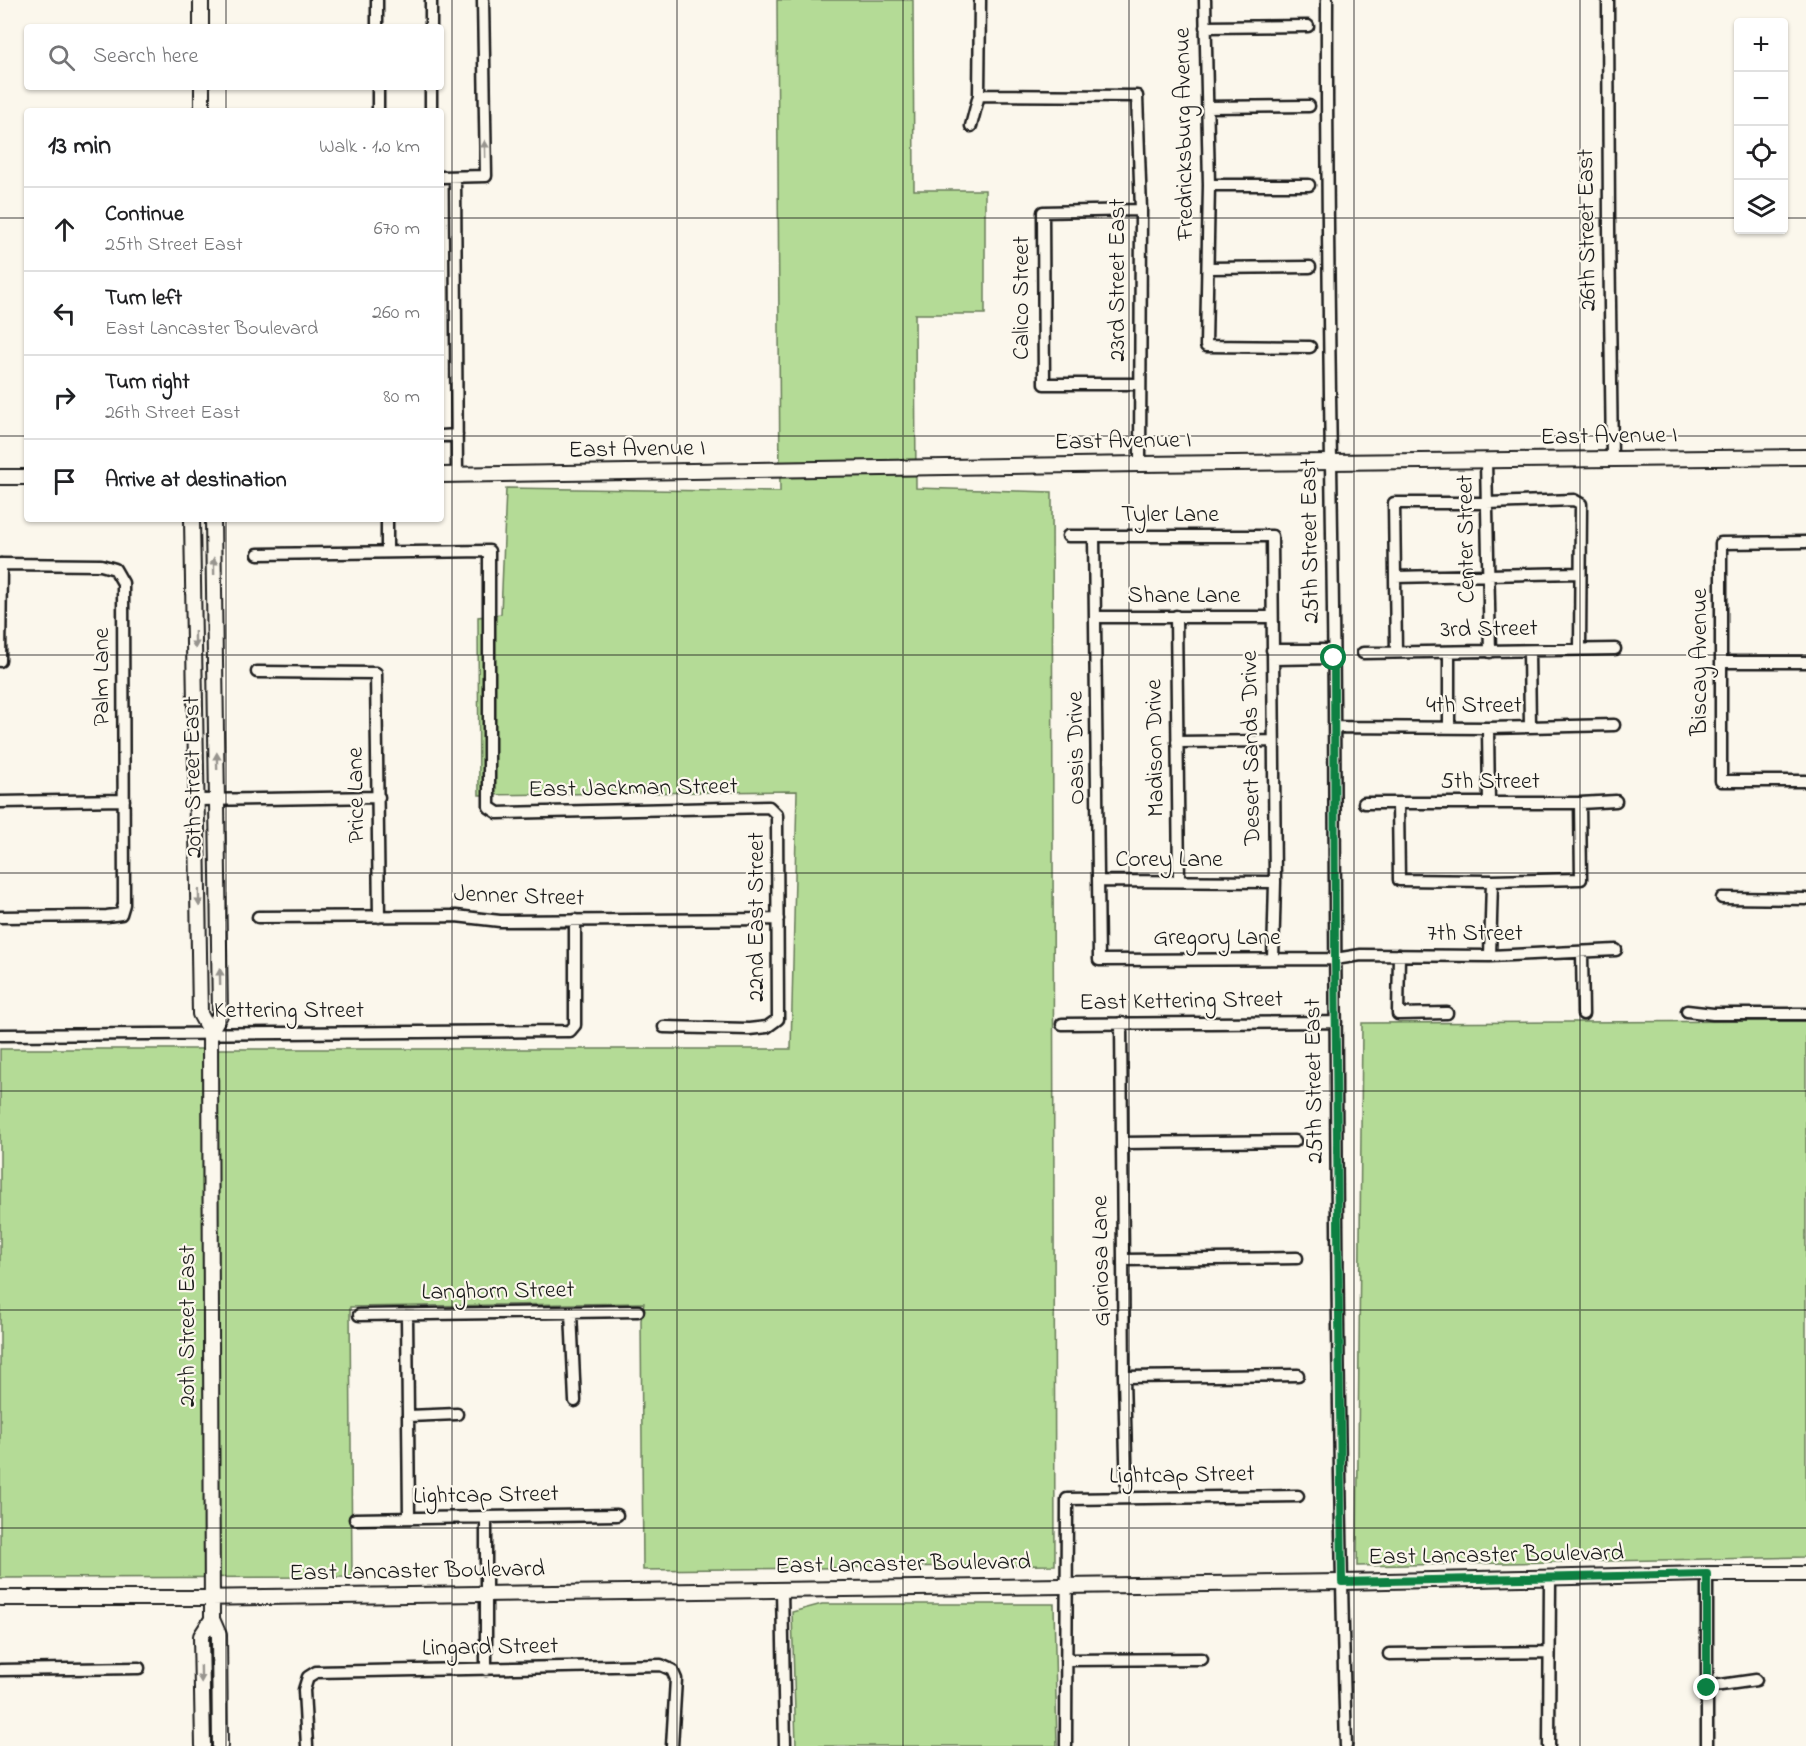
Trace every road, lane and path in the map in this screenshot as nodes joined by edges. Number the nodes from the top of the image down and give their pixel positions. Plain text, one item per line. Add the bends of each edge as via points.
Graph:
1 (201, 0) edge
2 (377, 0) edge
3 (431, 0) edge
4 (483, 0) edge
5 (980, 0) edge
6 (1205, 0) edge
7 (1327, 0) edge
8 (1608, 0) edge
9 (201, 24) edge
10 (377, 24) edge
11 (431, 24) edge
12 (1308, 26) dead end
13 (1205, 27) junction
14 (202, 90) edge
15 (378, 90) edge
16 (431, 90) edge
17 (979, 95) junction
18 (1309, 106) dead end
19 (1207, 107) junction
20 (202, 108) edge
21 (378, 108) edge
22 (431, 108) edge
23 (971, 126) dead end
24 (444, 177) edge
25 (454, 177) junction
26 (1209, 185) junction
27 (1309, 185) dead end
28 (1141, 210) junction
29 (1310, 267) dead end
30 (1208, 268) junction
31 (1310, 347) dead end
32 (1138, 384) junction
33 (457, 435) junction
34 (444, 436) edge
35 (1806, 457) edge
36 (1612, 459) junction
37 (1330, 461) junction
38 (1486, 461) junction
39 (1140, 464) junction
40 (444, 475) edge
41 (457, 475) junction
42 (0, 477) edge
43 (24, 477) edge
44 (1487, 503) junction
45 (192, 522) edge
46 (213, 522) edge
47 (387, 522) edge
48 (1068, 536) dead end
49 (1094, 536) junction
50 (1272, 536) joint
51 (1806, 543) edge
52 (387, 552) junction
53 (258, 554) dead end
54 (0, 564) edge
55 (1580, 573) junction
56 (1488, 576) junction
57 (1395, 577) junction
58 (1176, 616) junction
59 (1096, 617) junction
60 (1271, 617) junction
61 (1615, 649) dead end
62 (1580, 650) junction
63 (1529, 651) junction
64 (1396, 652) junction
65 (1449, 652) junction
66 (1490, 652) junction
67 (1363, 653) dead end
68 (1333, 654) junction
69 (1273, 655) junction
70 (0, 661) edge
71 (1722, 662) junction
72 (1806, 662) edge
73 (257, 672) dead end
74 (1614, 725) dead end
75 (1334, 727) junction
76 (1530, 727) junction
77 (1449, 728) junction
78 (1488, 729) junction
79 (1273, 741) junction
80 (1177, 742) junction
81 (1806, 781) edge
82 (379, 797) junction
83 (217, 799) junction
84 (124, 800) junction
85 (198, 800) junction
86 (1616, 801) dead end
87 (0, 802) edge
88 (1364, 803) dead end
89 (1398, 803) junction
90 (1489, 803) junction
91 (1580, 803) junction
92 (777, 815) joint
93 (1179, 880) junction
94 (1099, 881) junction
95 (1492, 881) junction
96 (1275, 882) junction
97 (1722, 898) dead end
98 (1806, 899) edge
99 (0, 917) edge
100 (258, 917) dead end
101 (380, 917) junction
102 (778, 919) junction
103 (575, 920) junction
104 (1616, 950) dead end
105 (1582, 953) junction
106 (1399, 955) junction
107 (1490, 956) junction
108 (1335, 958) junction
109 (1273, 959) junction
110 (1099, 960) joint
111 (1687, 1011) dead end
112 (1447, 1013) dead end
113 (1583, 1014) dead end
114 (1806, 1014) edge
115 (1336, 1022) junction
116 (1120, 1023) junction
117 (1062, 1024) dead end
118 (664, 1027) dead end
119 (210, 1032) junction
120 (0, 1035) edge
121 (1295, 1141) dead end
122 (1122, 1143) junction
123 (1297, 1258) dead end
124 (1123, 1260) junction
125 (638, 1311) dead end
126 (571, 1312) junction
127 (359, 1315) dead end
128 (407, 1315) junction
129 (1298, 1375) dead end
130 (1124, 1377) junction
131 (575, 1401) dead end
132 (457, 1414) dead end
133 (409, 1416) junction
134 (1298, 1496) dead end
135 (1128, 1498) junction
136 (617, 1515) dead end
137 (486, 1517) junction
138 (355, 1518) dead end
139 (410, 1518) junction
140 (1707, 1574) junction
141 (1806, 1574) edge
142 (1550, 1578) junction
143 (1342, 1582) junction
144 (1066, 1586) junction
145 (782, 1589) junction
146 (487, 1593) junction
147 (0, 1598) edge
148 (211, 1598) junction
149 (212, 1619) junction
150 (1549, 1652) junction
151 (1389, 1654) dead end
152 (1202, 1659) dead end
153 (1066, 1660) junction
154 (139, 1668) dead end
155 (0, 1670) edge
156 (486, 1670) junction
157 (1756, 1680) dead end
158 (1707, 1688) junction
159 (203, 1746) edge
160 (220, 1746) edge
161 (307, 1746) edge
162 (672, 1746) edge
163 (785, 1746) edge
164 (1066, 1746) edge
165 (1346, 1746) edge
166 (1549, 1746) edge
167 (1707, 1746) edge

1 - 9 main road
2 - 10 street
3 - 11 street
25 -> 4 street via 486,177
5 - 17 street
6 - 13 street, Fredricksburg Avenue
7 - 37 street, 25th Street East
8 - 36 street, 26th Street East
12 - 13 street
13 - 19 street, Fredricksburg Avenue
14 - 20 main road
15 - 21 street
16 - 22 street
17 - 23 street
17 - 28 street, 23rd Street East via 1137,96
18 - 19 street
19 - 26 street, Fredricksburg Avenue
24 - 25 street
25 - 33 street
26 - 27 street
26 - 30 street, Fredricksburg Avenue
28 - 32 street, 23rd Street East
28 - 32 street, Calico Street via 1043,212 1044,384
29 - 30 street
30 - 31 street, Fredricksburg Avenue via 1206,346
32 - 39 street, 23rd Street East
33 - 34 street
33 - 41 street
35 - 36 main road, East Avenue I
36 - 38 main road, East Avenue I
37 - 38 main road, East Avenue I
37 - 39 main road, East Avenue I
37 - 68 street, 25th Street East
38 - 44 street, Center Street
39 - 41 main road, East Avenue I
40 - 41 main road, East Avenue I
42 - 43 main road
44 - 55 street via 1574,500 1581,504
44 - 56 street, Center Street
44 - 57 street via 1394,503
45 -> 85 main road, 20th Street East
83 -> 46 main road, 20th Street East
47 - 52 street
48 - 49 street, Tyler Lane
49 - 50 street, Tyler Lane
49 - 59 street, Oasis Drive
50 - 60 street, Desert Sands Drive
51 - 71 street, Biscay Avenue via 1721,543
52 - 53 street
52 - 92 street, East Jackman Street via 489,551 489,807 498,813 769,807
54 - 70 street
54 - 84 street, Palm Lane via 101,565 115,569 123,583
55 - 56 street
55 - 62 street
56 - 57 street
56 - 66 street, Center Street
57 - 64 street
58 - 59 street, Shane Lane
58 - 60 street, Shane Lane
58 - 80 street, Madison Drive
59 - 94 street, Oasis Drive
60 - 69 street, Desert Sands Drive
61 - 62 street, 3rd Street
62 - 63 street, 3rd Street
63 - 66 street, 3rd Street
63 - 76 street
64 - 65 street, 3rd Street
64 - 67 street, 3rd Street
65 - 66 street, 3rd Street
65 - 77 street
68 - 69 street
68 - 75 street, 25th Street East
69 - 79 street, Desert Sands Drive
71 - 72 street
71 - 81 street, Biscay Avenue via 1721,781
73 - 82 street, Price Lane via 375,673
74 - 76 street, 4th Street
75 - 77 street, 4th Street
75 - 108 street, 25th Street East
76 - 78 street, 4th Street
77 - 78 street, 4th Street
78 - 90 street
79 - 80 street
79 - 96 street, Desert Sands Drive
80 - 93 street, Madison Drive
82 - 83 street
82 - 101 street, Price Lane
83 - 85 street
119 -> 83 main road, 20th Street East via 220,1015
84 - 87 street
84 - 99 street, Palm Lane via 121,914
85 -> 119 main road, 20th Street East via 200,1014
86 - 91 street, 5th Street
88 - 89 street, 5th Street
89 - 90 street, 5th Street
89 - 95 street via 1399,880
90 - 91 street, 5th Street
91 - 95 street via 1581,879
92 - 102 street, 22nd East Street
93 - 94 street, Corey Lane
93 - 96 street, Corey Lane
94 - 110 street, Oasis Drive
95 - 107 street
96 - 109 street, Desert Sands Drive
97 - 98 street
100 - 101 street, Jenner Street
101 - 103 street, Jenner Street
102 - 103 street, Jenner Street
102 - 118 street, 22nd East Street via 778,1019 767,1027 749,1029
103 - 119 street, Kettering Street via 575,1025 570,1031
104 - 105 street, 7th Street
105 - 107 street, 7th Street
105 - 113 street
106 - 107 street, 7th Street
106 - 108 street, 7th Street
106 - 112 street via 1398,1014
108 - 109 street, Gregory Lane
108 - 115 street, 25th Street East
109 - 110 street, Gregory Lane
111 - 114 street
115 - 116 street, East Kettering Street
115 - 143 street, 25th Street East
116 - 117 street, East Kettering Street
116 - 122 street, Gloriosa Lane
119 - 120 street, Kettering Street
119 - 148 main road, 20th Street East
121 - 122 street
122 - 124 street, Gloriosa Lane
123 - 124 street
124 - 130 street, Gloriosa Lane
125 - 126 street, Langhorn Street
126 - 128 street, Langhorn Street
126 - 131 street
127 - 128 street, Langhorn Street
128 - 133 street
129 - 130 street
130 - 135 street, Gloriosa Lane
132 - 133 street
133 - 139 street
134 - 135 street, Lightcap Street
135 - 144 street, Lightcap Street via 1067,1499
136 - 137 street, Lightcap Street
137 - 139 street, Lightcap Street
137 - 146 street
138 - 139 street, Lightcap Street
140 - 141 main road, East Lancaster Boulevard
140 - 142 main road, East Lancaster Boulevard
140 - 158 street
142 - 143 main road, East Lancaster Boulevard
142 - 150 street
143 - 144 main road, East Lancaster Boulevard
143 - 165 street, 25th Street East
144 - 145 main road, East Lancaster Boulevard
144 - 153 street
145 - 146 main road, East Lancaster Boulevard
145 - 163 street
146 - 148 main road, East Lancaster Boulevard
146 - 156 street
147 - 148 main road, East Lancaster Boulevard
148 - 149 main road, 20th Street East
149 -> 159 main road, 20th Street East via 201,1636
149 - 160 main road, 20th Street East via 219,1635
150 - 151 street
150 - 166 street
152 - 153 street
153 - 164 street
154 - 155 street
156 - 161 street, Lingard Street via 316,1672 308,1677 304,1690
156 - 162 street, Lingard Street via 661,1665 672,1670 676,1679
157 - 158 street
158 - 167 street

